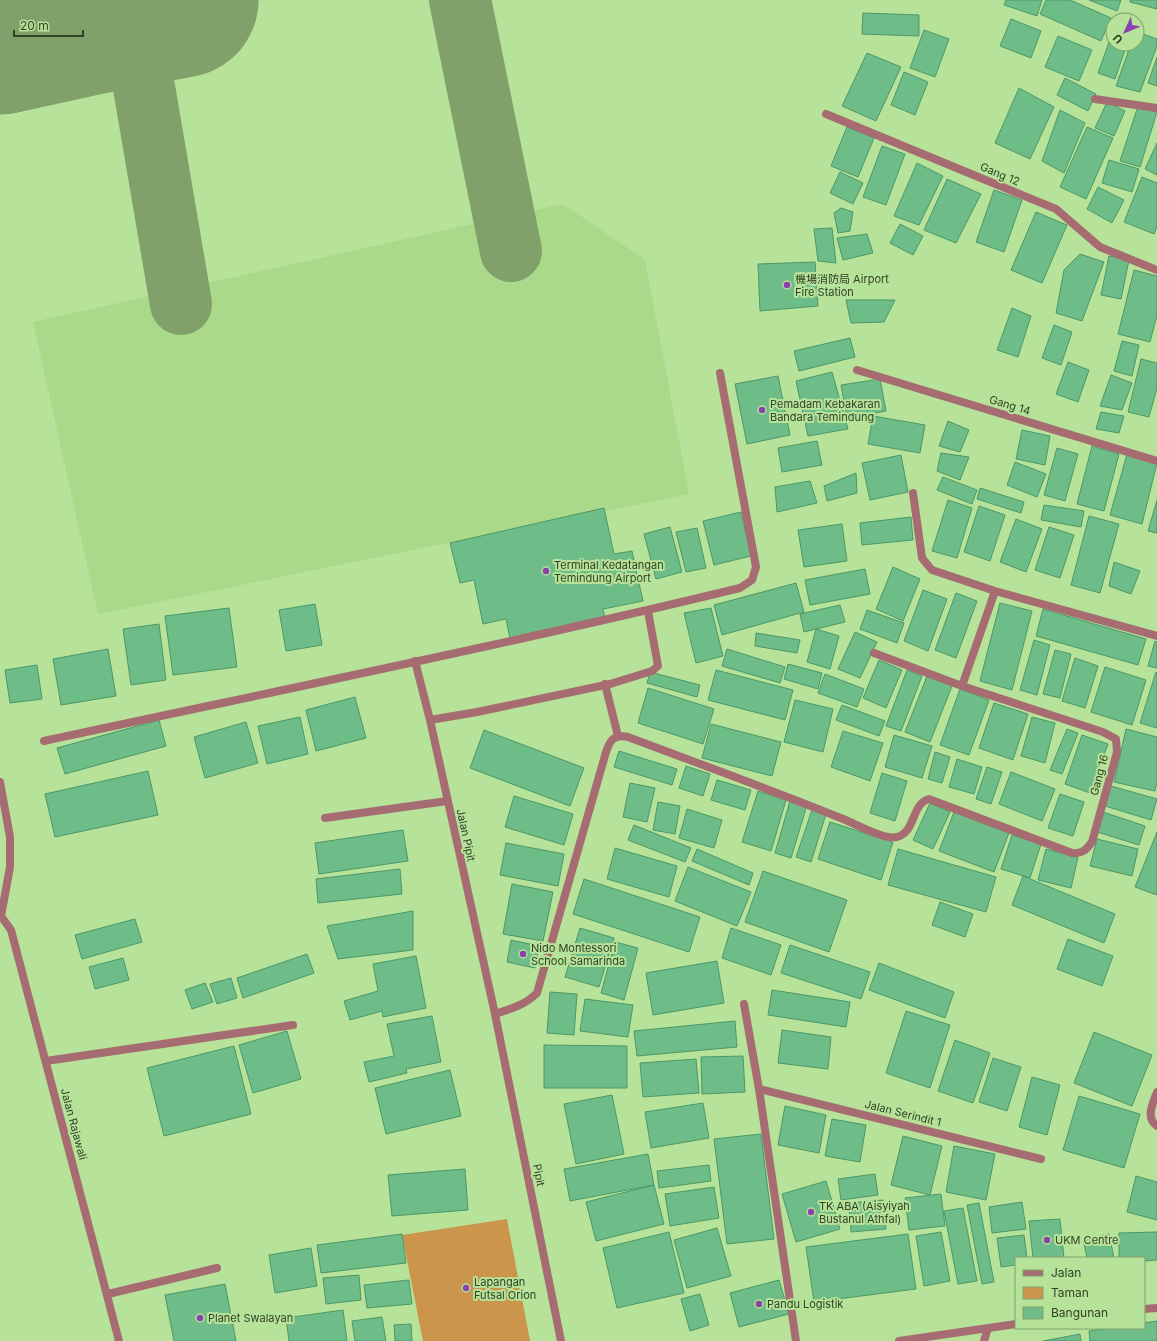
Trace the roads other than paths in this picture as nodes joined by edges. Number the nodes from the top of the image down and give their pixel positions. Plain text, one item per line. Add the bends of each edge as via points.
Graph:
1 (1095, 99) dead end
2 (1157, 108) edge
3 (826, 114) dead end
4 (1157, 270) edge
5 (856, 370) dead end
6 (720, 373) dead end
7 (1157, 461) edge
8 (913, 493) dead end
9 (995, 591) junction
10 (648, 610) junction
11 (1157, 636) edge
12 (874, 653) dead end
13 (415, 661) junction
14 (606, 684) junction
15 (962, 686) junction
16 (430, 720) junction
17 (618, 736) junction
18 (44, 741) dead end
19 (0, 782) edge
20 (447, 801) junction
21 (325, 818) dead end
22 (0, 916) edge
23 (744, 1004) dead end
24 (495, 1014) junction
25 (293, 1025) dead end
26 (46, 1061) junction
27 (759, 1089) junction
28 (1157, 1092) edge
29 (1157, 1126) edge
30 (1041, 1159) dead end
31 (217, 1268) dead end
32 (108, 1294) junction
33 (1157, 1308) edge
34 (1145, 1309) edge
35 (1015, 1324) edge
36 (988, 1328) junction
37 (119, 1341) edge
38 (561, 1341) edge
39 (796, 1341) edge
40 (899, 1341) edge
41 (984, 1341) edge

1 - 2 street
3 - 4 street, Gang 12 via 1056,210 1100,247
5 - 7 street, Gang 14
6 - 10 street via 756,567 752,580 740,588
8 - 9 street via 922,558 928,567
9 - 11 street
9 - 15 street
10 - 13 street via 494,646
10 - 14 street via 658,666 652,671
12 - 15 street
13 - 16 street, Jalan Pipit
13 - 18 street
14 - 16 street
14 - 17 street
15 - 17 street, Gang 16 via 1103,732 1116,739 1117,752 1092,842 1082,853 1072,853 934,800 924,800 919,805 902,835 884,836 628,737
16 - 20 street, Jalan Pipit
17 - 24 street via 611,740 606,752 537,993 529,1001
19 - 22 street via 10,837 10,867
20 - 21 street
20 - 24 street, Jalan Pipit
22 - 26 street, Jalan Rajawali via 11,930
23 - 27 street
24 - 38 street, Pipit
25 - 26 street
26 - 32 street, Jalan Rajawali
27 - 30 street, Jalan Serindit 1
27 - 39 street
28 - 29 street via 1150,1116
31 - 32 street
32 - 37 street, Jalan Rajawali
33 - 34 street
35 - 36 street
36 - 40 street
36 - 41 street

